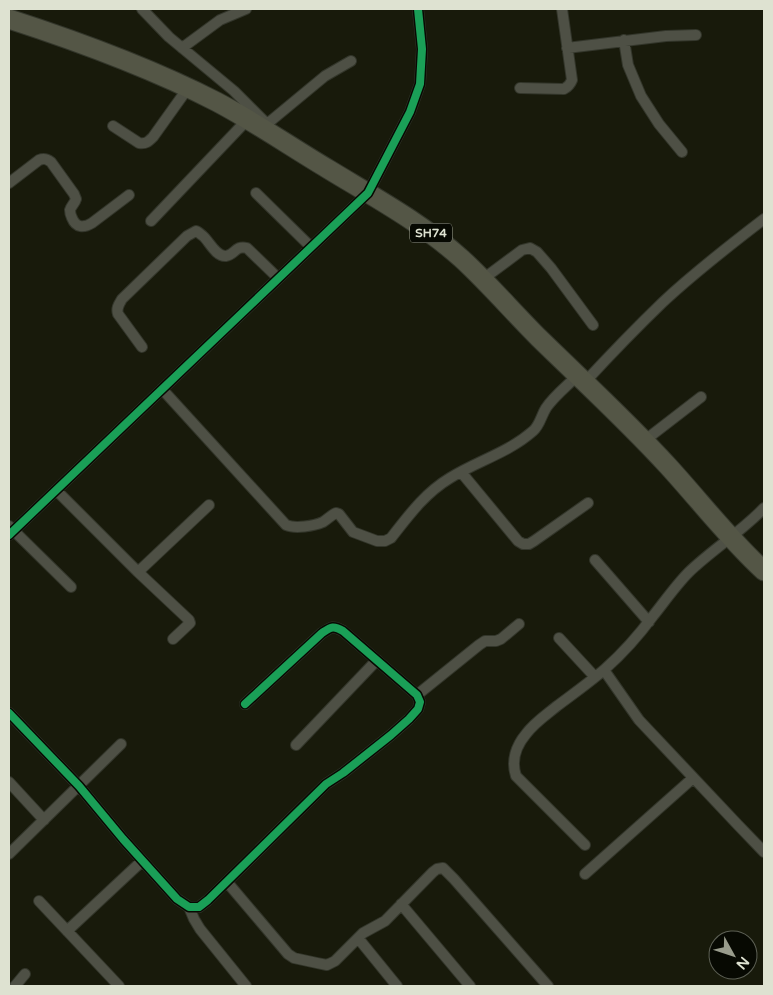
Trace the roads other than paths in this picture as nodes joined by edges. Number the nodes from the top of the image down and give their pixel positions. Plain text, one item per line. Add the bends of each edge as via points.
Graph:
1 (142, 9) edge
2 (246, 9) edge
3 (418, 9) edge
4 (562, 9) edge
5 (9, 19) edge
6 (696, 35) dead end
7 (624, 40) junction
8 (182, 48) junction
9 (567, 48) junction
10 (351, 61) dead end
11 (188, 88) junction
12 (520, 88) dead end
13 (248, 119) junction
14 (267, 124) junction
15 (113, 126) dead end
16 (289, 144) junction
17 (682, 152) dead end
18 (9, 184) edge
19 (256, 193) dead end
20 (368, 193) junction
21 (129, 195) dead end
22 (764, 218) edge
23 (151, 221) dead end
24 (311, 247) junction
25 (278, 278) junction
26 (483, 279) junction
27 (593, 326) dead end
28 (142, 347) dead end
29 (581, 379) junction
30 (162, 388) junction
31 (701, 397) dead end
32 (644, 440) junction
33 (461, 472) junction
34 (56, 490) junction
35 (588, 503) dead end
36 (209, 505) dead end
37 (764, 508) edge
38 (10, 530) edge
39 (731, 538) junction
40 (595, 560) dead end
41 (138, 572) junction
42 (764, 572) edge
43 (71, 587) dead end
44 (649, 622) junction
45 (519, 624) dead end
46 (559, 638) dead end
47 (173, 640) dead end
48 (377, 660) junction
49 (604, 670) junction
50 (595, 677) junction
51 (418, 695) junction
52 (245, 704) dead end
53 (9, 713) edge
54 (121, 744) dead end
55 (296, 745) dead end
56 (693, 778) junction
57 (9, 782) edge
58 (79, 786) junction
59 (44, 820) junction
60 (585, 845) dead end
61 (11, 848) edge
62 (764, 852) edge
63 (142, 861) junction
64 (585, 874) dead end
65 (226, 882) junction
66 (39, 901) dead end
67 (401, 904) junction
68 (189, 907) junction
69 (67, 931) junction
70 (358, 938) junction
71 (25, 974) dead end
72 (114, 984) edge
73 (14, 986) edge
74 (246, 986) edge
75 (397, 986) edge
76 (470, 986) edge
77 (548, 986) edge

1 - 8 street
2 - 8 street via 220,20
3 - 20 street via 422,49 420,84 410,112
4 - 9 street
5 - 11 highway, SH74 via 135,64
6 - 7 street
7 - 9 street
7 - 17 street via 628,65 641,96
8 - 14 street via 234,91
9 - 12 street via 572,80 568,87
10 - 14 street via 320,81
11 - 13 highway, SH74
11 - 15 street via 148,142 139,143
13 - 16 highway, SH74
13 - 23 street
14 - 16 street
16 - 20 highway, SH74
18 - 21 street via 42,158 47,159 74,194 76,199 71,216 81,227 92,223
19 - 24 street
20 - 24 street
20 - 26 highway, SH74 via 426,229
22 - 29 street via 708,262
24 - 25 street
25 - 28 street via 247,248 220,256 203,236 192,232 118,306 118,314
25 - 30 street
26 - 27 street via 522,250 530,248 551,268
26 - 29 highway, SH74
29 - 32 highway, SH74
29 - 33 street via 546,408 534,430 504,451
30 - 33 street via 290,527 317,524 336,513 353,532 385,541 419,503 450,477
30 - 34 street
31 - 32 street
32 - 39 highway, SH74
33 - 35 street via 509,532 524,544 534,541
34 - 38 street
34 - 41 street
36 - 41 street
37 - 39 street
38 - 43 street
39 - 42 highway, SH74
39 - 44 street via 689,572
40 - 44 street
41 - 47 street via 189,620 188,626
44 - 49 street
45 - 51 street via 501,639 479,644
46 - 50 street
48 - 51 street
48 - 52 street via 342,631 330,627
48 - 55 street
49 - 50 street
49 - 56 street via 639,720
50 - 60 street via 538,720 519,744 513,768 516,776
51 - 65 street via 418,709 409,719 326,784
53 - 58 street
54 - 58 street
56 - 62 street
56 - 64 street
57 - 59 street
58 - 59 street
58 - 63 street
59 - 61 street
63 - 68 street via 177,899
63 - 69 street
65 - 68 street via 208,900 199,906
65 - 70 street via 294,958 326,964 335,961
66 - 69 street
67 - 70 street via 385,921
67 - 76 street
67 - 77 street via 433,872 443,868
68 - 74 street via 200,929
69 - 72 street
70 - 75 street
71 - 73 street

